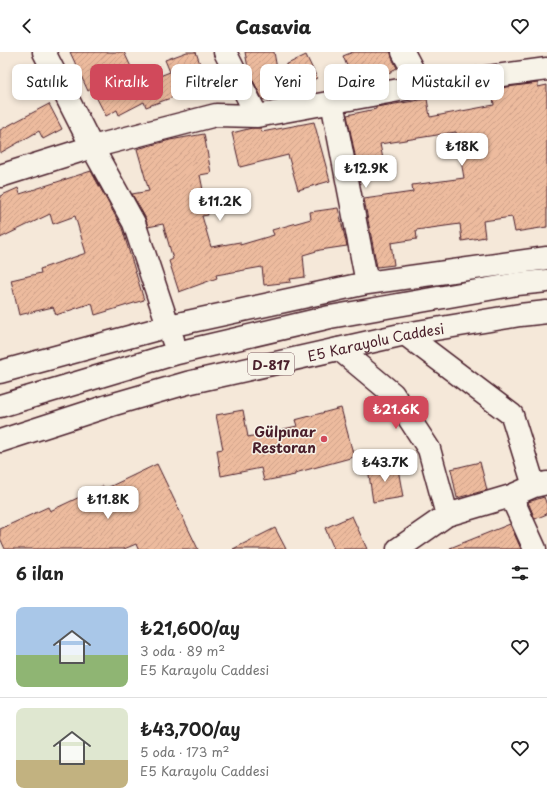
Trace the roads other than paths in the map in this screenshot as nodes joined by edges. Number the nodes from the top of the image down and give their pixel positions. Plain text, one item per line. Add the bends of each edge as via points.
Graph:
1 (44, 52) edge
2 (225, 52) edge
3 (403, 52) edge
4 (409, 64) edge
5 (547, 69) edge
6 (504, 75) edge
7 (397, 90) edge
8 (332, 102) junction
9 (257, 116) junction
10 (92, 147) junction
11 (0, 176) edge
12 (547, 258) edge
13 (547, 281) edge
14 (367, 283) junction
15 (547, 312) edge
16 (170, 326) junction
17 (405, 334) junction
18 (339, 348) junction
19 (177, 353) junction
20 (0, 372) edge
21 (99, 376) junction
22 (0, 406) edge
23 (0, 422) edge
24 (0, 441) edge
25 (540, 485) edge
26 (511, 496) junction
27 (447, 515) junction
28 (398, 549) edge
29 (535, 549) edge

1 - 10 main road
2 - 9 main road
3 - 4 main road
5 - 6 main road
7 - 8 main road
8 - 9 main road
8 - 14 main road
9 - 10 main road via 216,115
10 - 11 main road
10 - 16 main road via 134,223
12 - 14 main road
13 - 19 main road, D-817 via 330,317
14 - 16 main road
15 - 17 main road, E5 Karayolu Caddesi / D-817
16 - 19 main road
16 - 20 main road
17 - 18 main road, E5 Karayolu Caddesi / D-817
17 - 25 main road via 512,415
18 - 24 main road, E5 Karayolu Caddesi / D-817 via 187,383
18 - 27 main road via 393,394 429,449
19 - 21 main road, D-817
21 - 22 main road, D-817
21 - 23 main road via 33,409
25 - 26 main road
26 - 27 main road
26 - 29 main road
27 - 28 main road

